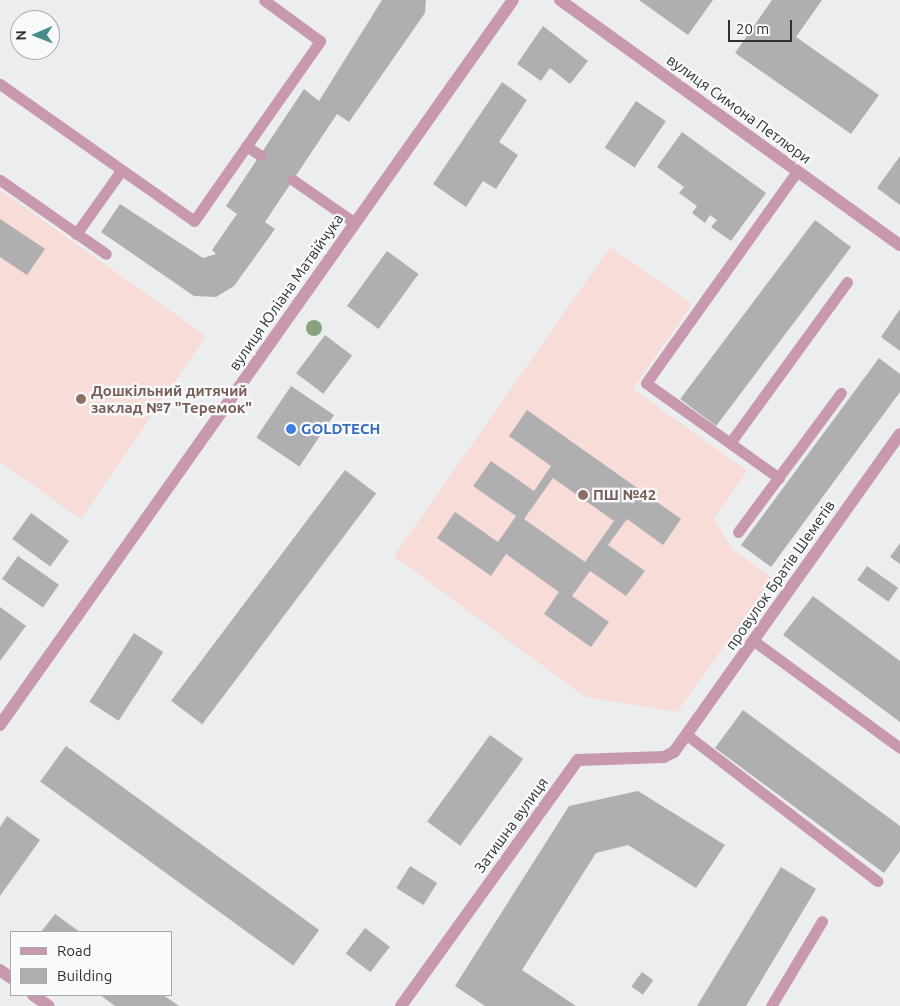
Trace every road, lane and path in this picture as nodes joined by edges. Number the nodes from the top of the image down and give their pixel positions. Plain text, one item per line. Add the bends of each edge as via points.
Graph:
1 (264, 0) edge
2 (513, 0) edge
3 (560, 0) edge
4 (0, 84) edge
5 (246, 146) junction
6 (260, 156) dead end
7 (121, 171) junction
8 (797, 171) junction
9 (0, 180) edge
10 (293, 180) dead end
11 (355, 223) junction
12 (76, 234) junction
13 (900, 245) edge
14 (106, 254) dead end
15 (847, 282) dead end
16 (841, 393) dead end
17 (900, 434) edge
18 (730, 443) junction
19 (778, 478) junction
20 (738, 532) dead end
21 (754, 641) junction
22 (0, 725) edge
23 (687, 735) junction
24 (900, 748) edge
25 (876, 881) dead end
26 (822, 921) dead end
27 (35, 996) edge
28 (49, 1006) edge
29 (401, 1006) edge
30 (771, 1006) edge

1 - 5 lane via 320,42
2 - 11 street, вулиця Юліана Матвійчука
3 - 8 street, вулиця Симона Петлюри
4 - 7 lane
5 - 6 lane
5 - 7 lane via 194,221
7 - 12 lane
8 - 13 street, вулиця Симона Петлюри
8 - 18 lane via 646,383
9 - 12 lane
10 - 11 lane
11 - 22 street, вулиця Юліана Матвійчука
12 - 14 lane
15 - 18 lane
16 - 19 lane
17 - 21 street, провулок Братів Шеметів
18 - 19 lane
19 - 20 lane
21 - 23 street, провулок Братів Шеметів
21 - 24 lane
23 - 25 lane
23 - 29 street, Затишна вулиця via 674,752 664,757 578,760
26 - 30 lane
27 - 28 street

